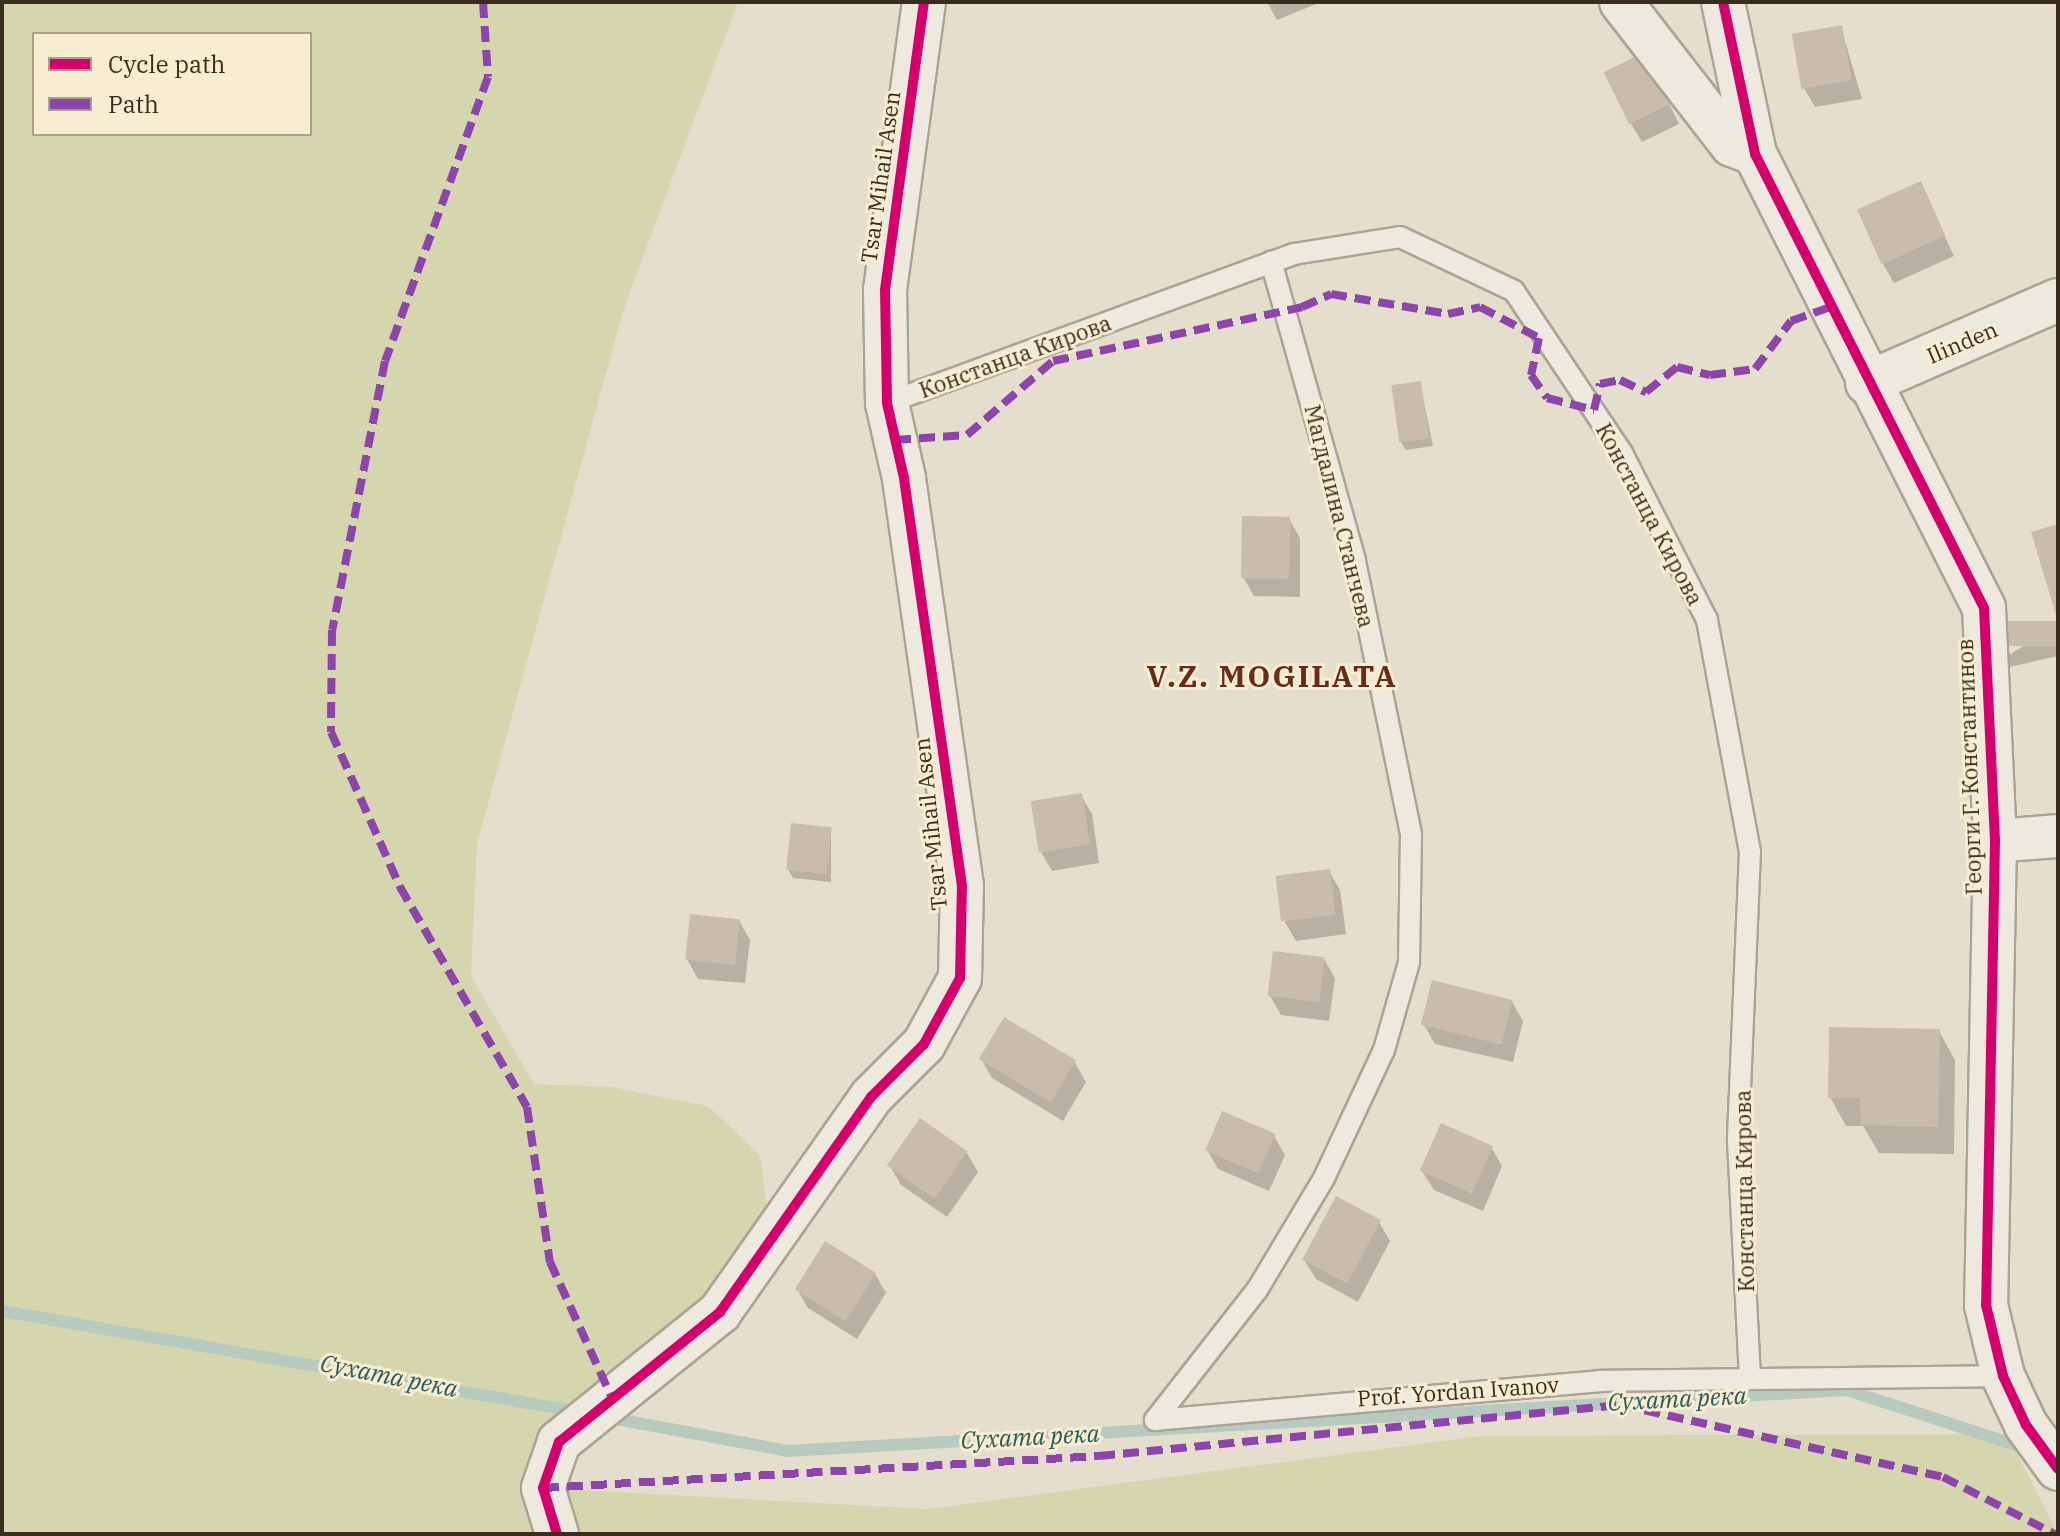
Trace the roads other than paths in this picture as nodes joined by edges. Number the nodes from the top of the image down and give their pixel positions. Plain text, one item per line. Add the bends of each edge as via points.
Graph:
1 (924, 2) edge
2 (1621, 2) edge
3 (1723, 2) edge
4 (1755, 154) junction
5 (1271, 262) junction
6 (2058, 300) edge
7 (1867, 383) junction
8 (887, 403) junction
9 (2058, 836) edge
10 (1995, 841) junction
11 (1750, 1375) junction
12 (2003, 1376) junction
13 (1155, 1420) joint
14 (2037, 1427) edge
15 (2058, 1469) edge
16 (557, 1534) edge

1 - 8 street, Tsar Mihail Asen via 885,290
2 - 4 street via 1732,145
3 - 4 street, Георги Г. Константинов
4 - 7 street, Георги Г. Константинов
5 - 8 lane, Констанца Кирова
5 - 11 lane, Констанца Кирова via 1400,237 1514,291 1622,453 1707,620 1750,851 1738,1141
5 - 13 lane, Магдалина Станчева via 1355,560 1411,834 1409,962 1384,1050 1324,1178 1257,1290
6 - 7 street, Ilinden
7 - 10 street, Георги Г. Константинов via 1984,608
8 - 16 street, Tsar Mihail Asen via 904,478 962,886 960,978 924,1044 871,1097 720,1312 665,1362 598,1406 559,1442 543,1488
9 - 10 street
10 - 12 street, Георги Г. Константинов via 1986,1305
11 - 12 lane, Prof. Yordan Ivanov
11 - 13 lane, Prof. Yordan Ivanov via 1354,1397
12 - 14 street, Георги Г. Константинов
14 - 15 street, Георги Г. Константинов

